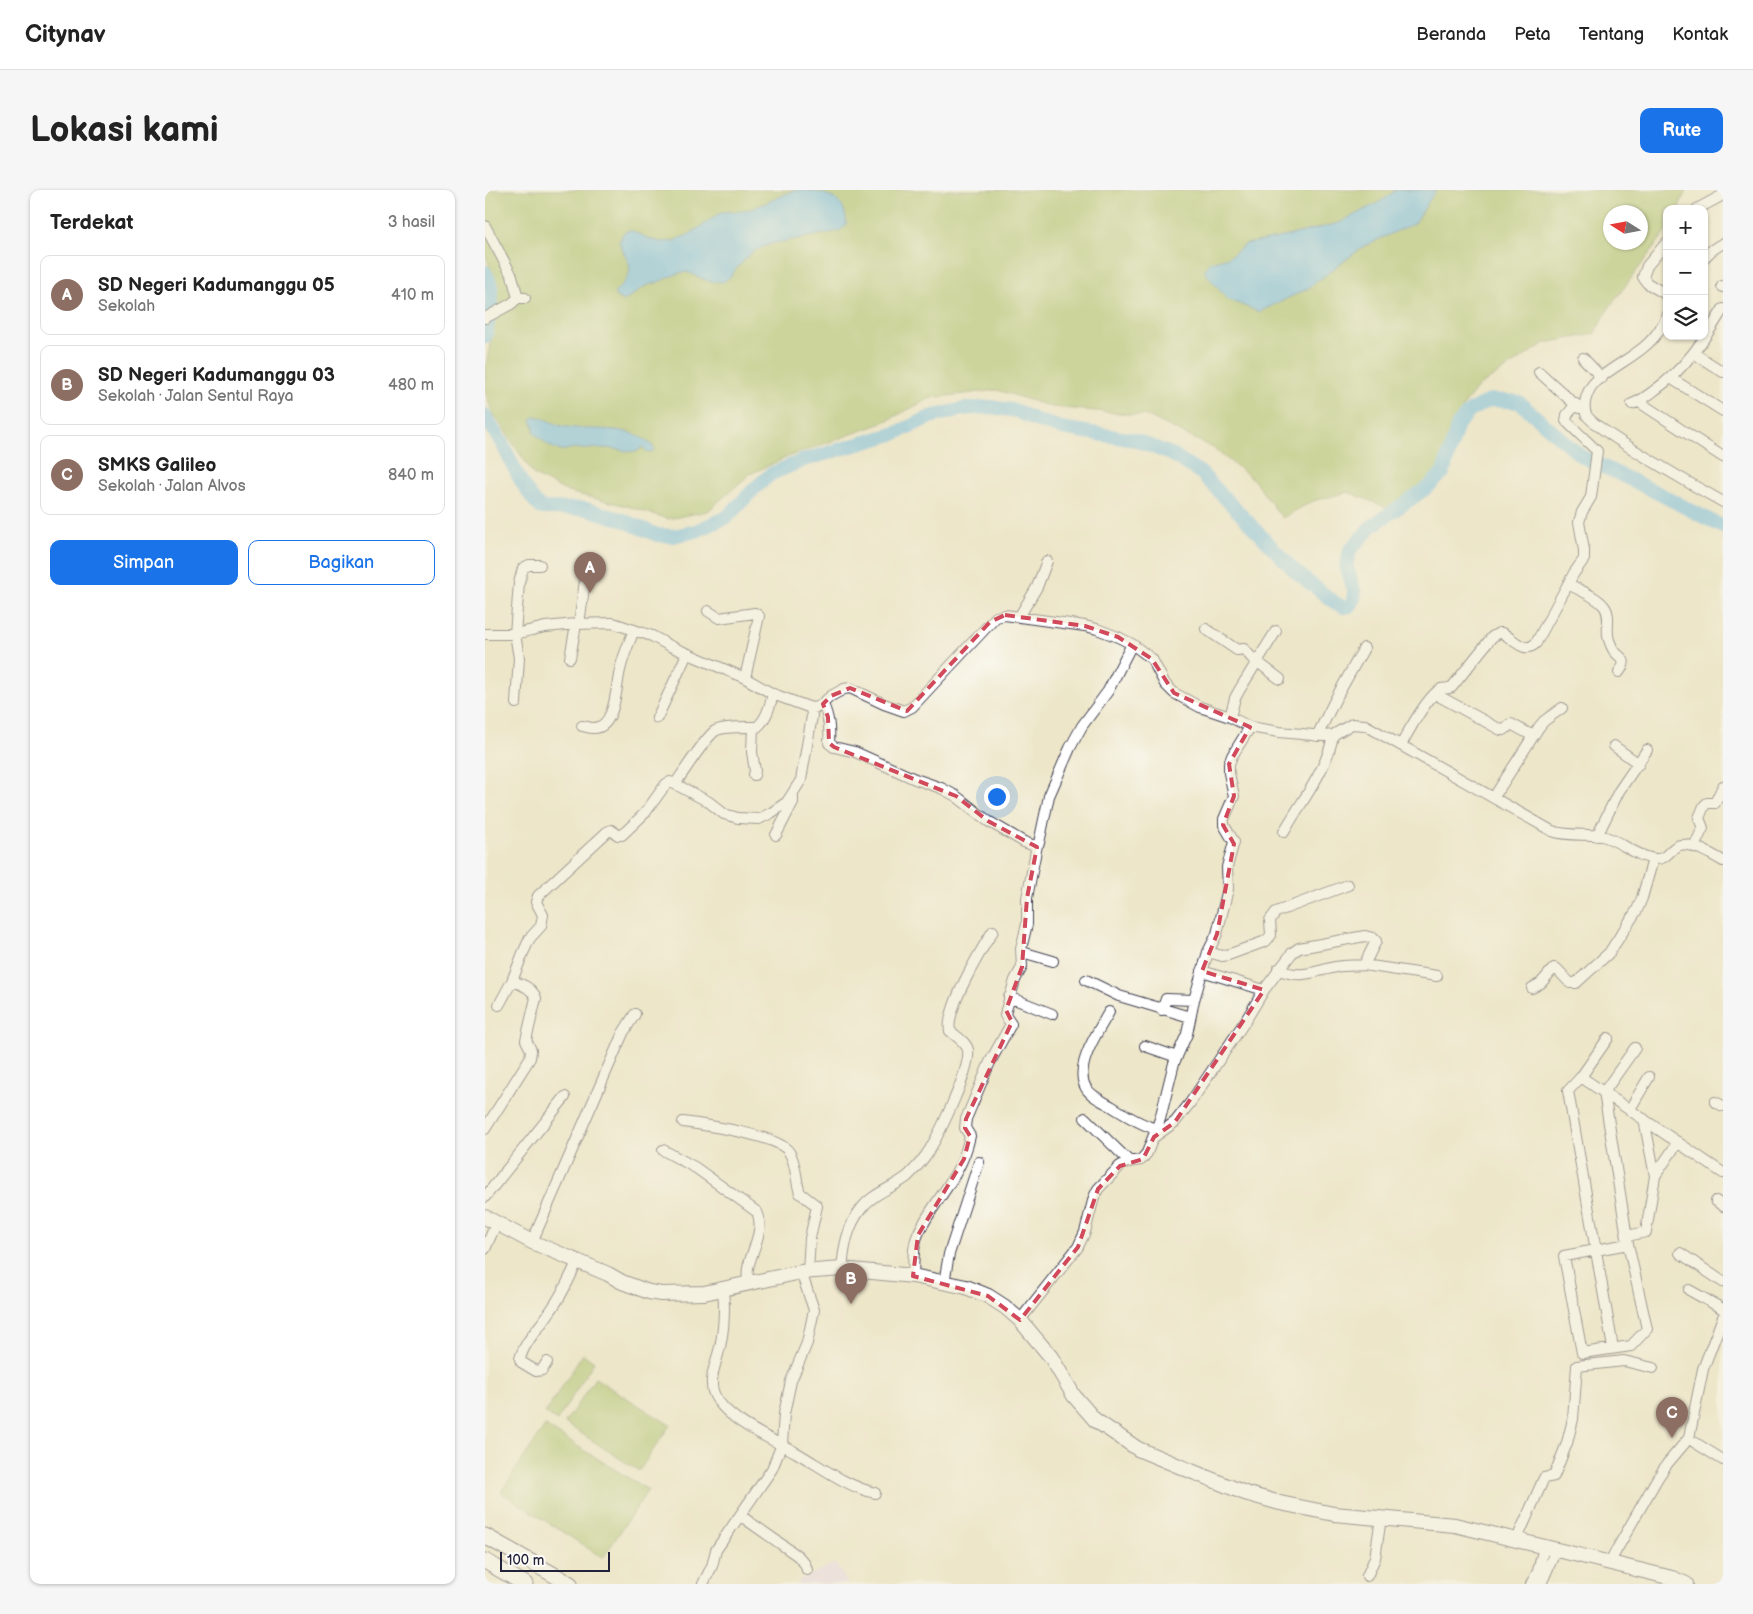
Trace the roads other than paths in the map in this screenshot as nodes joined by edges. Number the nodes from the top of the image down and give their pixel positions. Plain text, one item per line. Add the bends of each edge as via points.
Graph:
1 (1723, 195) edge
2 (1704, 205) edge
3 (485, 226) edge
4 (1723, 243) edge
5 (1663, 247) edge
6 (1708, 253) edge
7 (1663, 293) edge
8 (1723, 309) edge
9 (485, 318) edge
10 (1663, 325) edge
11 (1713, 325) junction
12 (1723, 331) edge
13 (1695, 354) junction
14 (1583, 358) dead end
15 (1539, 372) dead end
16 (1723, 372) edge
17 (1602, 378) junction
18 (1672, 378) junction
19 (1576, 404) junction
20 (1723, 411) edge
21 (1586, 414) junction
22 (1723, 457) edge
23 (1723, 502) edge
24 (1047, 561) dead end
25 (540, 565) dead end
26 (587, 566) dead end
27 (1568, 584) junction
28 (708, 611) dead end
29 (1019, 617) junction
30 (578, 624) junction
31 (1206, 629) dead end
32 (634, 630) junction
33 (1276, 631) dead end
34 (485, 634) edge
35 (515, 634) junction
36 (1132, 644) junction
37 (1364, 648) dead end
38 (687, 654) junction
39 (571, 658) dead end
40 (1257, 662) junction
41 (1619, 672) dead end
42 (745, 678) junction
43 (1280, 679) dead end
44 (773, 694) junction
45 (1435, 694) junction
46 (517, 702) dead end
47 (823, 704) junction
48 (811, 708) junction
49 (1563, 708) dead end
50 (1230, 717) junction
51 (657, 718) dead end
52 (582, 726) dead end
53 (753, 727) junction
54 (1250, 727) junction
55 (1333, 735) junction
56 (1317, 736) junction
57 (1533, 736) junction
58 (1401, 745) junction
59 (1614, 746) dead end
60 (1647, 750) dead end
61 (1639, 764) junction
62 (754, 775) dead end
63 (675, 784) junction
64 (1723, 786) edge
65 (792, 794) junction
66 (1494, 797) junction
67 (1284, 832) dead end
68 (776, 836) dead end
69 (1597, 836) junction
70 (1037, 845) junction
71 (1694, 847) junction
72 (1653, 859) junction
73 (1723, 861) edge
74 (1348, 885) dead end
75 (993, 932) dead end
76 (1021, 952) junction
77 (1208, 952) junction
78 (1053, 961) dead end
79 (1365, 966) junction
80 (1278, 969) junction
81 (1203, 971) junction
82 (1437, 976) dead end
83 (1086, 980) dead end
84 (512, 981) junction
85 (1532, 988) dead end
86 (1264, 990) junction
87 (1009, 997) junction
88 (1194, 1000) junction
89 (499, 1005) dead end
90 (1162, 1010) junction
91 (1109, 1012) dead end
92 (635, 1014) dead end
93 (1052, 1014) dead end
94 (1190, 1017) junction
95 (1608, 1038) dead end
96 (1145, 1046) dead end
97 (1635, 1048) dead end
98 (1177, 1057) junction
99 (1581, 1077) junction
100 (1649, 1077) dead end
101 (1604, 1092) junction
102 (565, 1097) dead end
103 (1630, 1109) junction
104 (1085, 1118) dead end
105 (1644, 1119) junction
106 (683, 1122) dead end
107 (485, 1130) edge
108 (1155, 1133) junction
109 (1678, 1142) junction
110 (663, 1150) dead end
111 (979, 1162) dead end
112 (1130, 1162) junction
113 (1723, 1173) edge
114 (1655, 1176) junction
115 (485, 1197) edge
116 (491, 1220) edge
117 (1628, 1240) junction
118 (532, 1242) junction
119 (485, 1249) edge
120 (1596, 1250) junction
121 (1681, 1253) dead end
122 (577, 1262) junction
123 (842, 1269) junction
124 (805, 1272) junction
125 (913, 1276) junction
126 (1723, 1282) edge
127 (944, 1283) junction
128 (747, 1284) junction
129 (723, 1290) junction
130 (1689, 1290) dead end
131 (1723, 1309) edge
132 (1723, 1317) edge
133 (1020, 1320) junction
134 (1613, 1348) junction
135 (547, 1362) dead end
136 (1653, 1368) dead end
137 (1691, 1440) junction
138 (782, 1444) junction
139 (1723, 1460) edge
140 (875, 1493) dead end
141 (741, 1516) junction
142 (1381, 1518) junction
143 (485, 1536) edge
144 (1517, 1539) junction
145 (1550, 1549) junction
146 (485, 1561) edge
147 (1609, 1563) junction
148 (541, 1568) junction
149 (807, 1570) dead end
150 (1367, 1576) dead end
151 (525, 1584) edge
152 (570, 1584) edge
153 (577, 1584) edge
154 (703, 1584) edge
155 (1531, 1584) edge
156 (1541, 1584) edge
157 (1686, 1584) edge

1 - 2 street
3 - 9 street via 512,276 518,300
4 - 6 street
5 - 7 street via 1643,273 1647,283
8 - 11 street
10 - 17 street via 1650,343
11 - 12 street
11 - 13 street
13 - 16 street
13 - 18 street
14 - 17 street
15 - 19 street
17 - 21 street via 1588,394
18 - 20 street
18 - 22 street via 1635,403
19 - 21 street
19 - 27 street via 1566,421 1597,451 1591,497 1579,522 1584,558
21 - 23 street via 1597,425
24 - 29 street via 1037,587
25 - 35 street via 523,568
26 - 30 street
27 - 41 street via 1603,604 1606,609 1608,638 1614,651 1623,659
27 - 45 street via 1533,647 1522,646 1499,633 1482,648 1453,687
28 - 42 street via 719,618 755,613 759,616
29 - 36 street via 1097,629
29 - 47 street via 1005,615 990,622 949,670 908,710 898,709 849,688 831,696
30 - 32 street via 613,623
30 - 35 street
30 - 39 street
31 - 40 street via 1237,650 1243,648
32 - 38 street
32 - 52 street via 607,721 594,728
33 - 40 street
34 - 35 street
35 - 46 street via 519,658
36 - 50 street via 1151,659 1174,693 1200,707
36 - 70 street via 1108,691 1070,748 1049,796
37 - 56 street
38 - 42 street
38 - 51 street
40 - 43 street
40 - 50 street via 1235,698
42 - 44 street
44 - 48 street
44 - 53 street via 763,721
45 - 57 street via 1501,730 1511,724
45 - 58 street
47 - 48 street
47 - 70 street via 829,717 829,743 834,747 855,752 941,788 957,796 988,821 1024,842
48 - 65 street via 801,780
49 - 57 street via 1544,721
50 - 54 street
53 - 62 street
53 - 63 street via 715,731
54 - 56 street
54 - 77 street via 1229,764 1234,796 1224,825 1234,842 1227,867 1227,897 1217,934
55 - 56 street
55 - 58 street via 1352,724 1359,724
55 - 67 street via 1317,776
57 - 66 street
58 - 66 street
59 - 61 street
60 - 61 street
61 - 69 street via 1619,791
63 - 65 street via 724,814 738,818 759,819 780,808
63 - 84 street via 666,784 645,813 622,835 611,830 607,832 538,896 536,902 543,915
64 - 71 street via 1715,803 1707,804 1701,811 1699,818 1703,828
65 - 68 street via 793,802
66 - 69 street via 1552,831
69 - 72 street
70 - 76 street
71 - 72 street via 1679,845 1663,858
71 - 73 street
72 - 85 street via 1637,910 1609,953 1576,983 1570,983 1554,968
74 - 77 street via 1276,912 1270,920 1271,935 1267,941 1228,955
75 - 123 street via 973,964 949,1023 950,1031 965,1044 968,1053 959,1086 940,1130 917,1167 861,1209 846,1237
76 - 78 street
76 - 87 street via 1022,967
77 - 81 street
79 - 80 street via 1337,966 1293,975
79 - 80 street via 1376,941 1365,936 1299,948
79 - 82 street
80 - 86 street
81 - 86 street
81 - 88 street
83 - 90 street via 1119,996
84 - 89 street
84 - 107 street via 528,988 536,998 526,1040 531,1053
86 - 108 street via 1190,1103 1175,1122
87 - 93 street
87 - 125 street via 1005,1015 1011,1024 990,1062 966,1119 965,1128 970,1136 964,1159 918,1235 914,1247
88 - 90 street via 1166,999
88 - 94 street
90 - 94 street
91 - 108 street via 1084,1064 1085,1087 1094,1096
92 - 118 street via 625,1029
94 - 98 street
95 - 99 street
96 - 98 street
97 - 101 street
98 - 108 street
99 - 101 street
99 - 120 street via 1568,1091
100 - 103 street
101 - 103 street
101 - 117 street
102 - 115 street
103 - 105 street
104 - 112 street
105 - 109 street
105 - 114 street
106 - 124 street via 776,1142 789,1151 800,1192 817,1206
108 - 112 street via 1145,1156
109 - 113 street
109 - 114 street
110 - 128 street via 696,1168 757,1212 759,1231
111 - 127 street via 949,1254
112 - 133 street via 1120,1166 1098,1189 1077,1247
114 - 117 street via 1646,1232
116 - 118 main road
116 - 119 street
117 - 120 street
117 - 134 street via 1647,1329 1631,1346
118 - 122 main road
120 - 134 street
120 - 134 street via 1564,1256 1582,1353
121 - 126 street
122 - 129 main road via 649,1292
122 - 135 street via 551,1312 520,1359 536,1371 542,1370
123 - 124 main road
123 - 125 main road
124 - 128 main road
124 - 138 street via 814,1310 807,1343 791,1381
125 - 127 main road
127 - 133 main road via 988,1296
128 - 129 main road
129 - 138 street via 725,1309 712,1379 713,1391 718,1402 745,1425
130 - 131 street
132 - 137 street via 1703,1369
133 - 142 main road via 1051,1357 1074,1396 1095,1420 1138,1449 1280,1504
136 - 144 street via 1624,1361 1577,1366 1573,1419 1567,1444 1554,1476 1544,1478
137 - 139 street
137 - 147 street via 1667,1464
138 - 140 street via 852,1486
138 - 141 street via 772,1469
141 - 149 street via 798,1556
141 - 154 street via 716,1550
142 - 144 main road via 1455,1525
142 - 150 street via 1375,1558
143 - 148 highway
144 - 145 main road
145 - 147 main road
145 - 155 street
145 - 156 street
146 - 151 highway
147 - 157 main road
148 - 152 highway
148 - 153 highway

